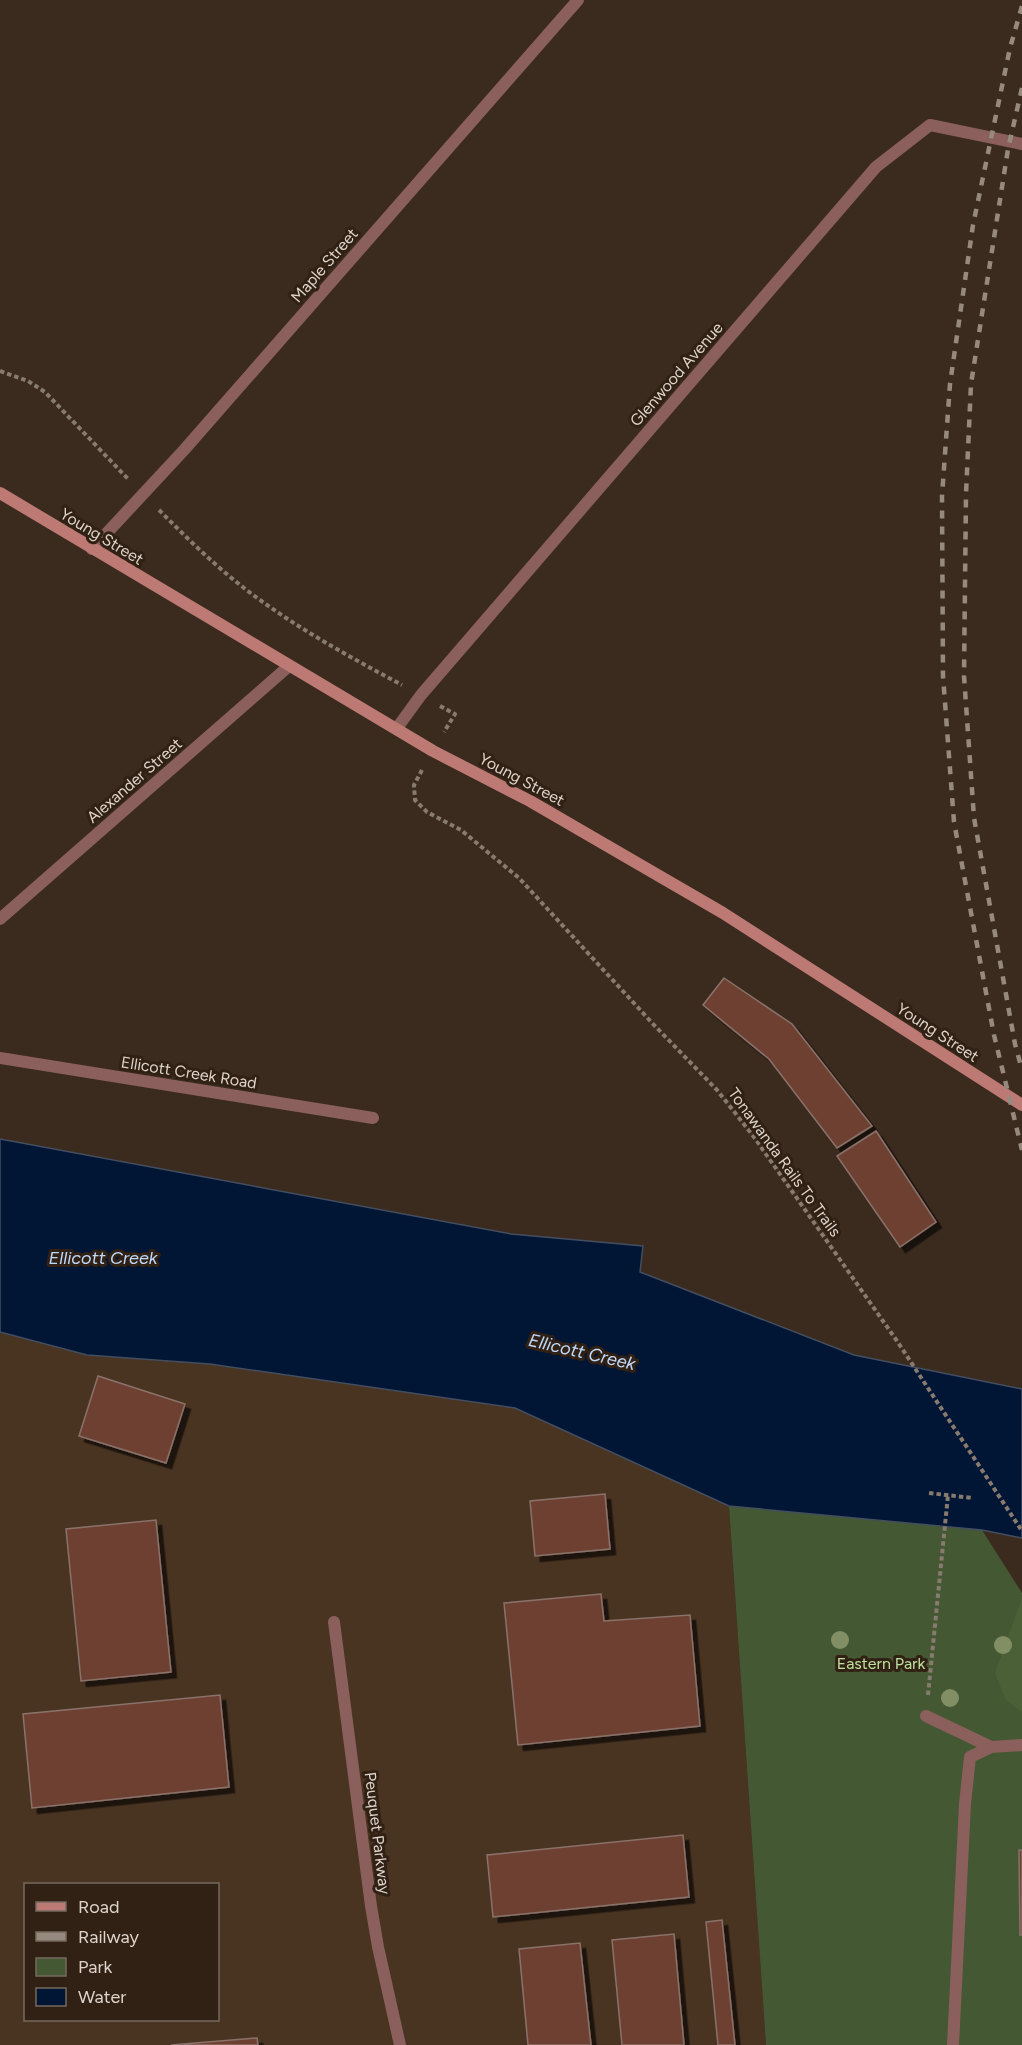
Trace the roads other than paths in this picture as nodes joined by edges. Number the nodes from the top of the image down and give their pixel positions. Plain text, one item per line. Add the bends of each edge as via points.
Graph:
1 (578, 0) edge
2 (1022, 144) edge
3 (0, 493) edge
4 (93, 549) junction
5 (289, 666) junction
6 (398, 728) junction
7 (0, 920) edge
8 (0, 1058) edge
9 (1022, 1105) edge
10 (373, 1118) dead end
11 (334, 1622) dead end
12 (926, 1716) road end
13 (1022, 1745) edge
14 (991, 1747) junction
15 (400, 2045) edge
16 (953, 2045) edge

1 - 4 street, Maple Street
2 - 6 street, Glenwood Avenue via 930,124 876,166 436,677
3 - 4 street, Young Street
4 - 5 street, Young Street
5 - 6 street, Young Street
5 - 7 street, Alexander Street
6 - 9 street, Young Street via 723,914
8 - 10 street, Ellicott Creek Road
11 - 15 street, Peuquet Parkway via 370,1906
12 - 14 street
13 - 14 street
14 - 16 street via 970,1757 964,1804

